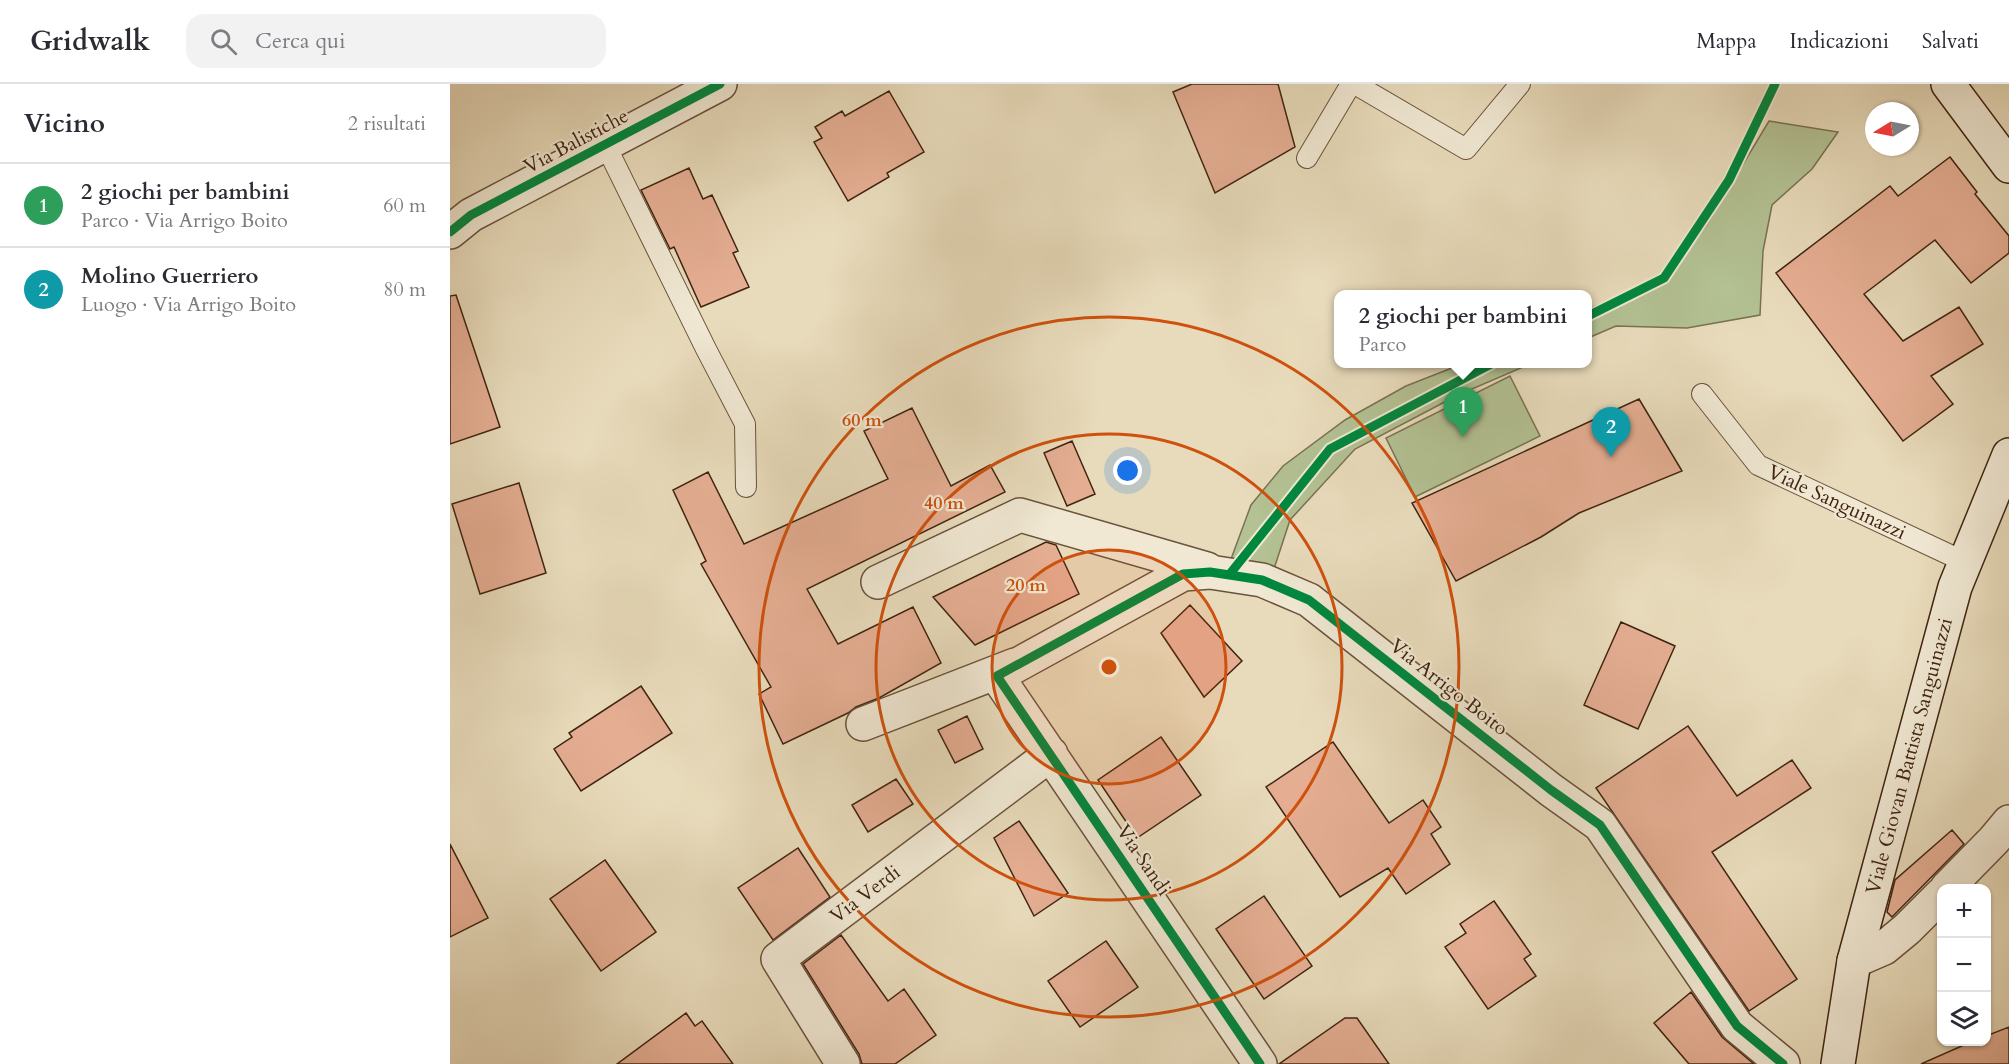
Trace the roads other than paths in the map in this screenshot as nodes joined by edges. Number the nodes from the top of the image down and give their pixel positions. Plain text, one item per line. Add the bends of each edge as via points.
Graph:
1 (720, 84) edge
2 (1353, 84) edge
3 (1520, 84) edge
4 (1948, 84) edge
5 (606, 146) junction
6 (1307, 158) dead end
7 (2009, 166) edge
8 (450, 232) edge
9 (1702, 394) dead end
10 (2009, 455) edge
11 (746, 487) dead end
12 (1965, 562) junction
13 (1229, 575) junction
14 (878, 582) dead end
15 (1008, 670) junction
16 (863, 724) dead end
17 (1051, 754) junction
18 (2009, 822) edge
19 (1951, 884) edge
20 (1937, 898) edge
21 (1854, 961) junction
22 (843, 1064) edge
23 (1260, 1064) edge
24 (1783, 1064) edge
25 (1838, 1064) edge

1 - 5 street, Via Balistiche
2 - 3 lane via 1466,149
2 - 6 lane
4 - 7 street
5 - 8 street, Via Balistiche via 471,215
5 - 11 lane via 745,424
9 - 12 lane, Viale Sanguinazzi via 1758,465
10 - 12 street, Viale Giovan Battista Sanguinazzi
12 - 21 street, Viale Giovan Battista Sanguinazzi
13 - 14 street, Via Arrigo Boito via 1020,515
13 - 15 street, Via Arrigo Boito via 1183,574
13 - 24 street, Via Arrigo Boito via 1262,580 1309,600 1600,825 1737,1026
15 - 16 street, Via Arrigo Boito
15 - 17 street, Via Sandi
17 - 22 street, Via Verdi via 778,959
17 - 23 street, Via Sandi
18 - 19 street
20 - 21 street via 1884,948
21 - 25 street, Viale Giovan Battista Sanguinazzi

